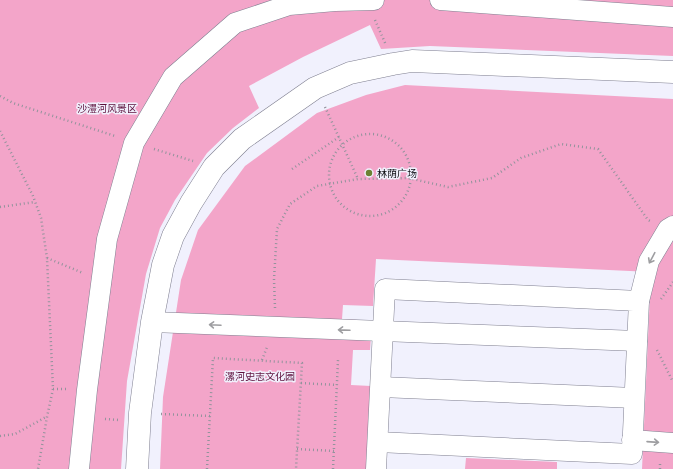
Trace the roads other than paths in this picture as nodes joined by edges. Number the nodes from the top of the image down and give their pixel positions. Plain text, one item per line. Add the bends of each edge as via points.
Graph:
1 (365, 0) edge
2 (374, 0) edge
3 (440, 0) edge
4 (673, 17) edge
5 (673, 72) edge
6 (671, 227) edge
7 (639, 301) junction
8 (152, 322) junction
9 (383, 331) junction
10 (646, 344) junction
11 (381, 387) junction
12 (634, 398) junction
13 (632, 440) junction
14 (378, 442) junction
15 (673, 443) edge
16 (79, 469) edge
17 (137, 469) edge
18 (376, 469) edge

1 - 2 street
1 - 16 street via 289,5 235,23 173,77 134,143 107,239
3 - 4 street
5 - 8 street via 412,61 350,73 315,88 242,139 214,167 173,236 162,265
6 -> 7 street via 649,262
7 - 9 street via 385,290
7 - 10 street
9 -> 8 street
8 - 17 street via 140,417
9 - 10 street
9 - 11 street
10 - 12 street
11 - 12 street
11 - 14 street
12 - 13 street
13 - 14 street via 632,454
13 -> 15 street
14 - 18 street

